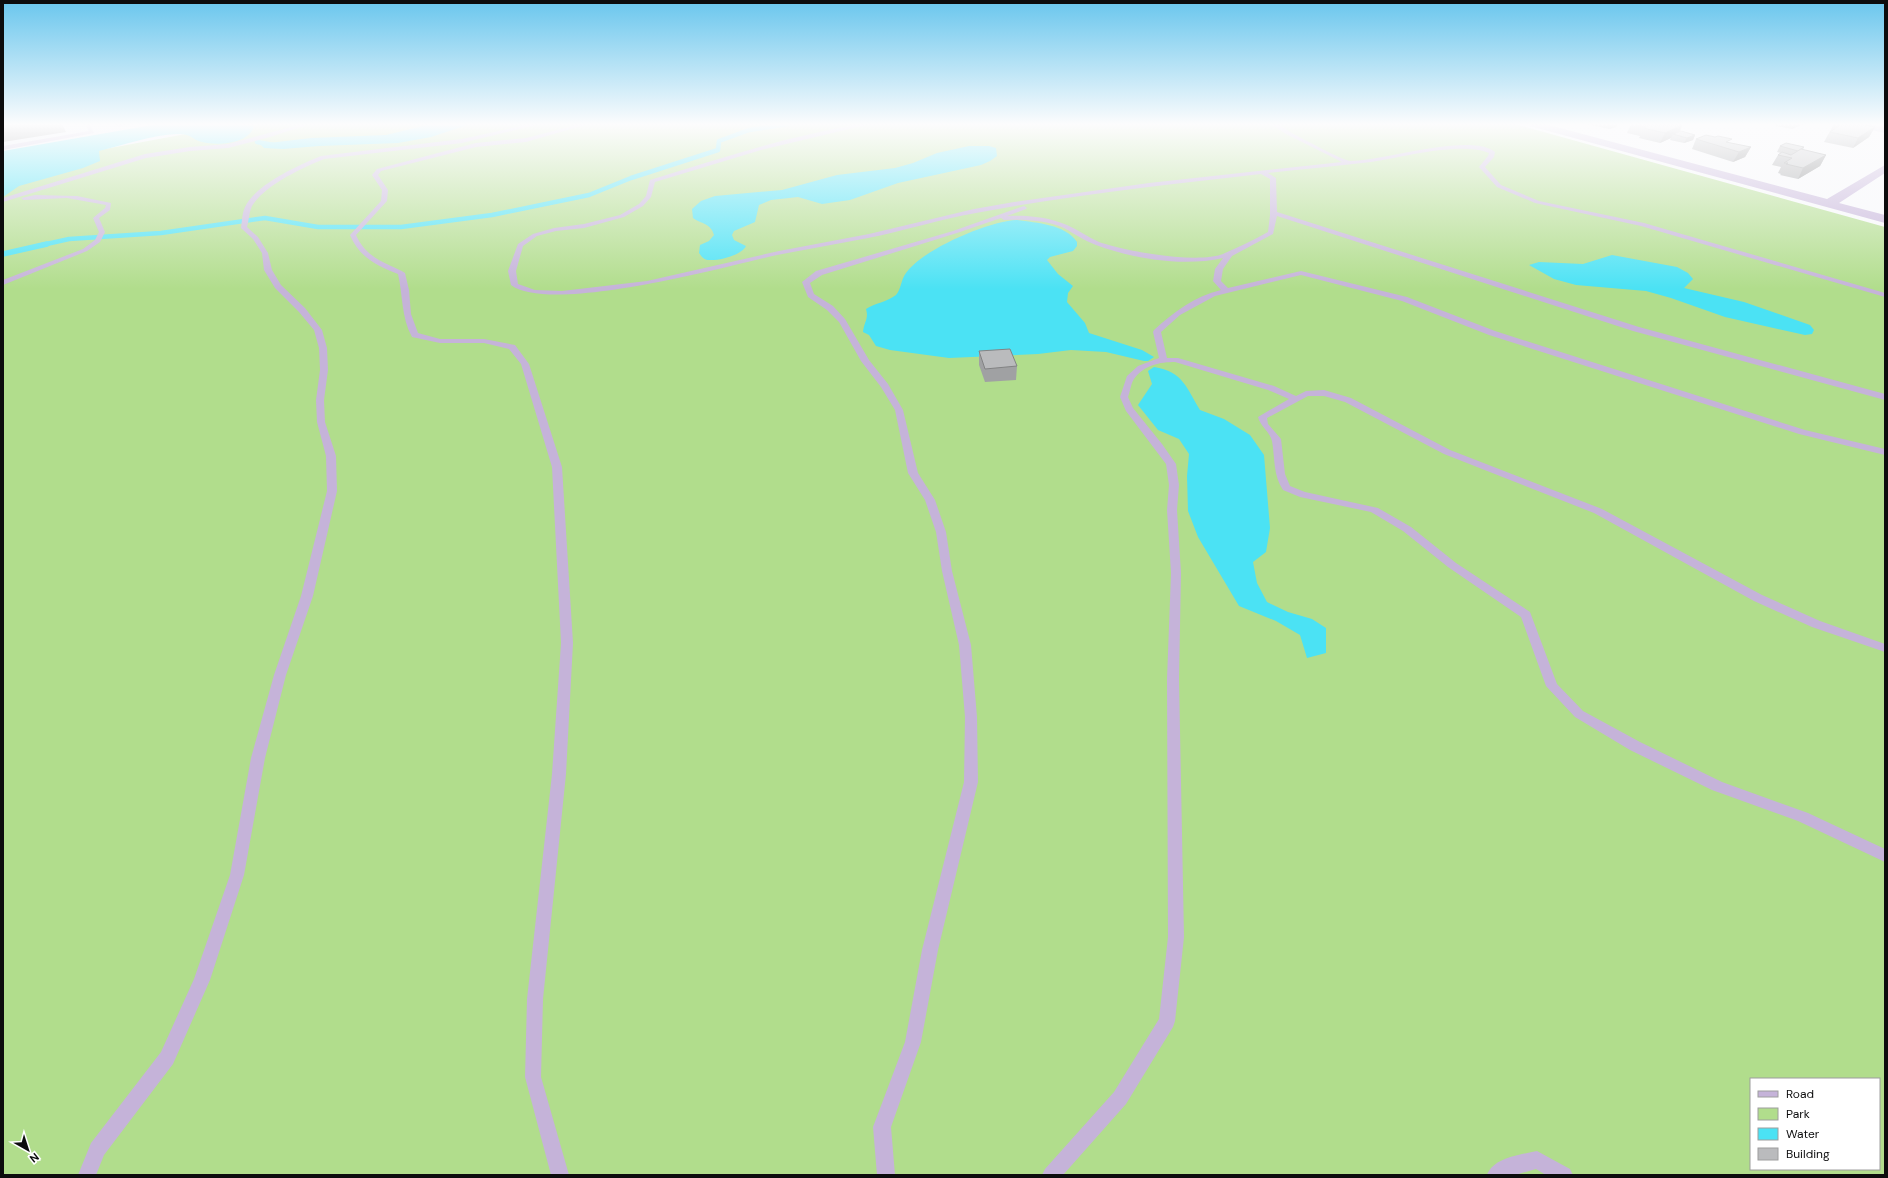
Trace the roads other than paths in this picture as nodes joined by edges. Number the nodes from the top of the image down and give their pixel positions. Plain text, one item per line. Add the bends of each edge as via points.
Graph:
1 (69, 179) edge
2 (280, 179) edge
3 (378, 179) edge
4 (659, 179) edge
5 (1206, 179) edge
6 (1273, 179) edge
7 (1493, 179) edge
8 (1740, 179) edge
9 (1868, 179) edge
10 (3, 200) edge
11 (1039, 202) junction
12 (1830, 203) junction
13 (1273, 213) junction
14 (996, 218) junction
15 (1885, 219) edge
16 (1230, 253) junction
17 (3, 283) edge
18 (1227, 291) junction
19 (1885, 295) edge
20 (1164, 360) junction
21 (1885, 397) edge
22 (1296, 398) junction
23 (1885, 452) edge
24 (1885, 648) edge
25 (1885, 856) edge
26 (87, 1175) edge
27 (560, 1175) edge
28 (886, 1175) edge
29 (1051, 1175) edge
30 (1496, 1175) edge
31 (1564, 1175) edge

1 - 10 lane
2 - 26 lane via 261,191 248,207 244,228 256,238 265,253 268,270 278,286 318,330 323,348 324,370 320,400 321,422 331,456 332,491 308,596 280,675 258,758 237,875 202,980 167,1058 97,1149
3 - 27 lane via 385,190 384,201 353,235 356,246 367,256 401,273 407,314 415,335 440,341 484,341 512,347 525,364 557,467 567,643 559,774 535,999 533,1077
4 - 11 lane via 652,181 649,196 641,205 622,216 584,226 556,228 534,235 520,245 512,271 515,285 534,292 562,293 647,283 974,211
5 - 11 lane
6 - 13 lane
7 - 19 lane via 1499,186 1537,202 1642,224
8 - 12 street
9 - 12 street
10 - 17 lane via 63,196 88,198 109,204 108,209 96,218 101,233 98,241 85,250
11 - 14 lane
12 - 15 street
13 - 16 lane via 1271,233
13 - 21 lane via 1636,329
14 - 16 lane via 1040,220 1064,226 1098,244 1150,255 1199,259
14 - 28 lane via 819,273 806,282 811,295 830,308 842,321 864,361 885,386 899,410 914,473 930,500 941,532 947,571 965,644 971,717 971,782 930,950 913,1042 882,1127
16 - 18 lane via 1219,268 1217,281
18 - 20 lane via 1212,294 1176,313 1157,332
18 - 23 lane via 1301,273 1404,299 1492,333 1802,432
20 - 22 lane via 1175,360 1271,388
20 - 29 lane via 1157,360 1141,368 1130,378 1124,397 1129,409 1171,464 1174,485 1172,510 1176,573 1173,687 1176,937 1167,1021 1120,1098
22 - 24 lane via 1306,394 1324,393 1348,400 1447,452 1598,511 1758,598 1816,624
22 - 25 lane via 1262,417 1264,424 1276,439 1280,474 1286,488 1303,495 1374,510 1407,528 1452,565 1526,615 1552,686 1579,714 1635,746 1717,786 1803,817
30 - 31 lane via 1503,1169 1537,1160

